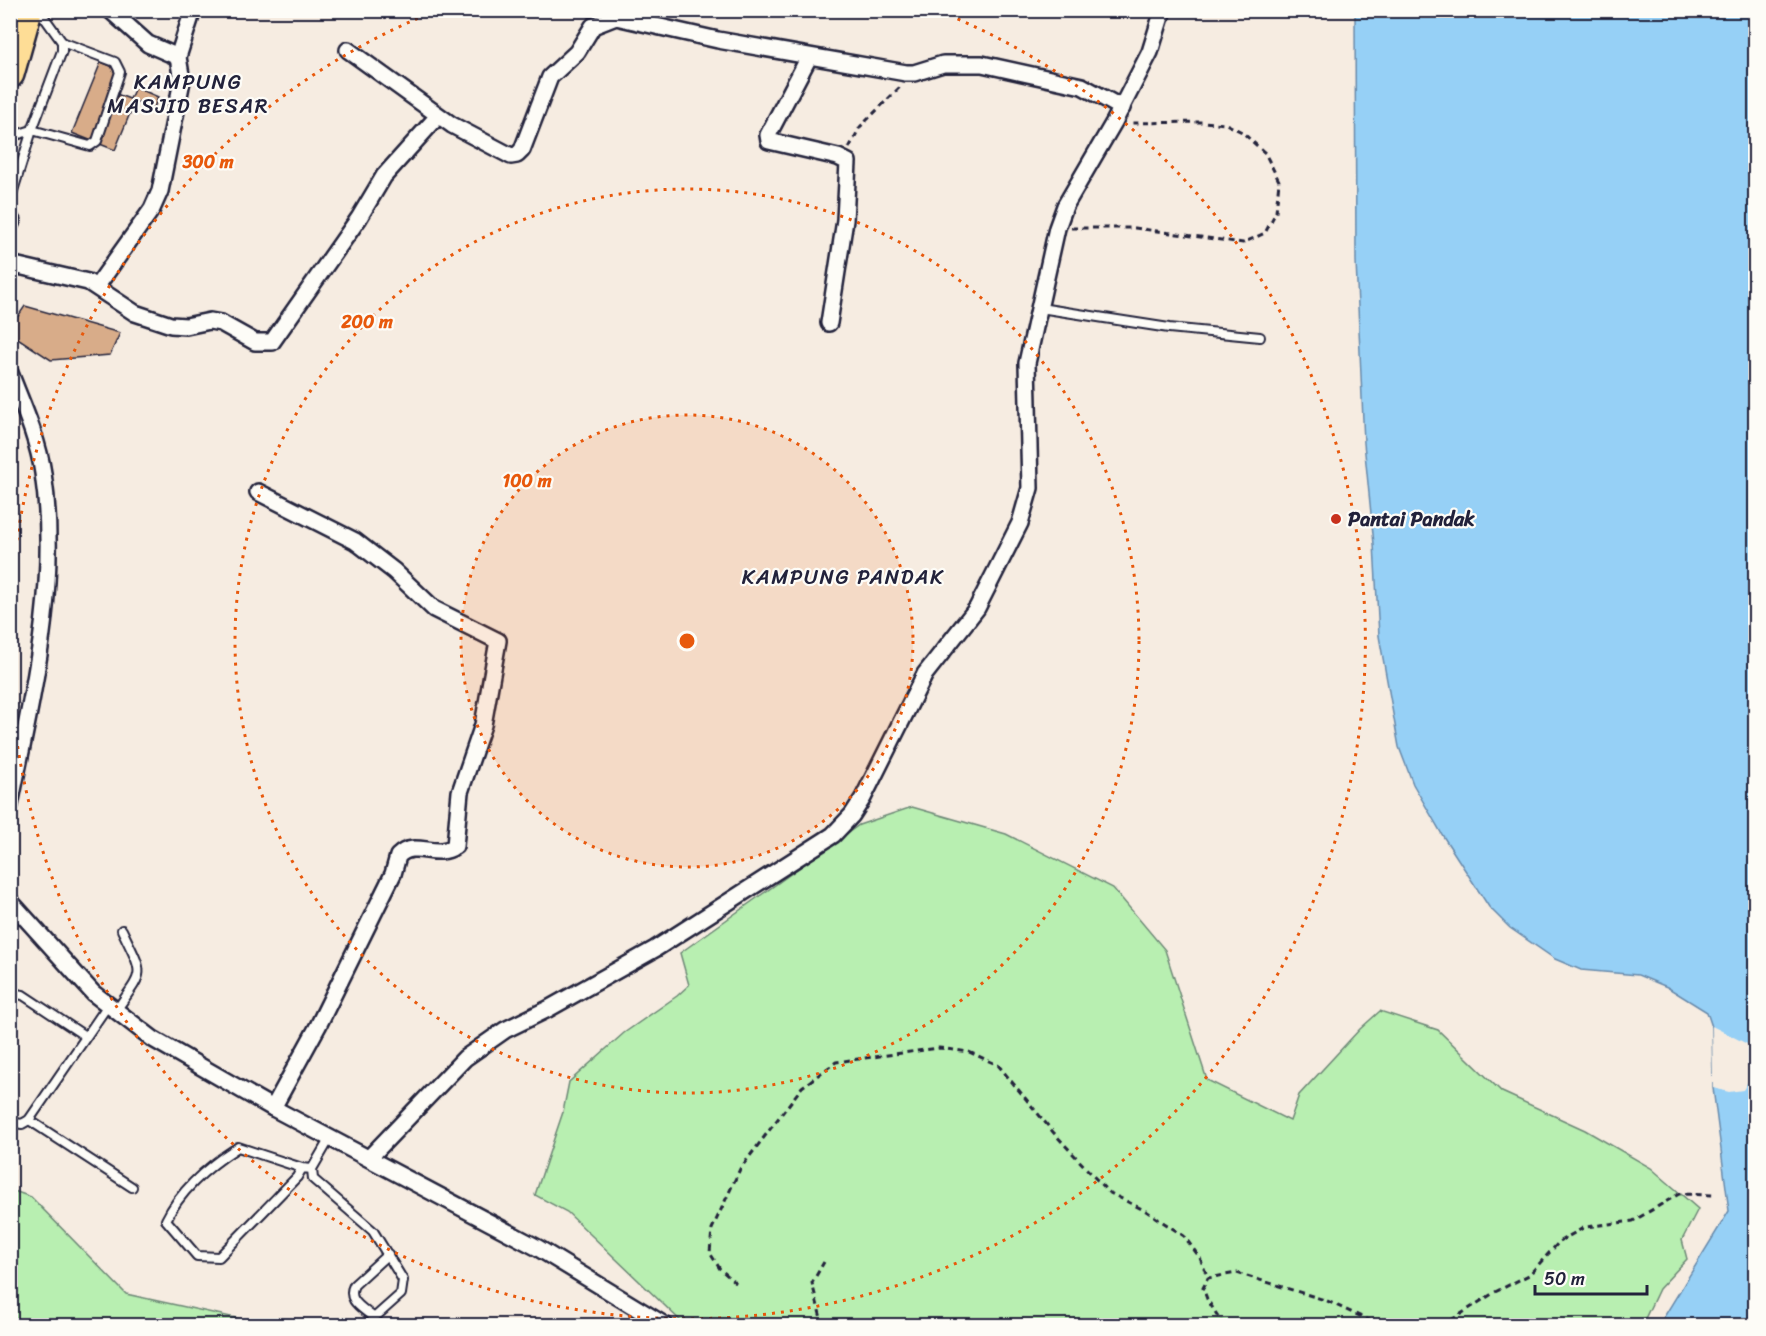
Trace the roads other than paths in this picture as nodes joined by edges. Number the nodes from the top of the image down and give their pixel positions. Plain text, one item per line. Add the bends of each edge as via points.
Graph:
1 (28, 10) edge
2 (39, 10) edge
3 (110, 10) edge
4 (193, 10) edge
5 (1164, 10) edge
6 (632, 14) edge
7 (62, 42) junction
8 (348, 50) dead end
9 (178, 57) junction
10 (809, 57) junction
11 (10, 74) edge
12 (1122, 108) junction
13 (438, 116) junction
14 (32, 130) junction
15 (10, 137) edge
16 (12, 194) dead end
17 (10, 264) edge
18 (97, 286) junction
19 (1040, 308) junction
20 (829, 323) dead end
21 (1260, 337) dead end
22 (10, 374) edge
23 (258, 492) dead end
24 (10, 805) edge
25 (10, 901) edge
26 (123, 930) dead end
27 (10, 993) edge
28 (112, 1009) junction
29 (85, 1036) junction
30 (273, 1108) junction
31 (29, 1120) junction
32 (10, 1122) edge
33 (330, 1138) junction
34 (369, 1158) junction
35 (302, 1168) junction
36 (312, 1168) junction
37 (132, 1187) dead end
38 (388, 1254) junction
39 (666, 1326) edge

1 - 11 highway
2 - 7 lane
3 - 9 street via 148,44
4 - 9 street
5 - 12 street via 1150,52
6 - 10 street via 676,32
6 - 13 street via 593,26 577,52 550,77 517,155 503,153
7 - 14 lane
7 - 14 lane via 119,66 104,122 97,141 90,146
8 - 13 street
9 - 18 street via 182,81 160,191 152,209
10 - 12 street via 914,73 943,64 982,64 1082,86
10 - 20 street via 768,135 769,141 848,162 843,230
12 - 19 street via 1065,206
13 - 18 street via 384,176 272,342 255,342 210,321 171,325 135,313
14 - 15 lane
14 - 16 lane
17 - 18 street
19 - 21 lane
19 - 34 street via 1027,363 1030,488 1020,523 977,608 925,674 852,815 833,835 655,949 505,1030 473,1052
22 - 24 street via 32,427 43,472 50,541 34,687
23 - 30 street via 355,541 434,609 498,641 483,725 460,792 455,846 442,852 411,848 398,856 393,874 323,1016
25 - 28 street
26 - 28 lane via 141,969 138,979
27 - 29 lane via 23,995
28 - 29 lane
28 - 30 street via 153,1039
29 - 31 lane
30 - 33 street
31 - 32 lane via 22,1124
31 - 37 lane
33 - 34 street
33 - 36 lane
34 - 39 street via 538,1248
35 - 35 lane via 219,1257 197,1256 166,1220 207,1170 238,1147
35 - 36 lane
36 - 38 lane via 313,1179 373,1231
38 - 38 lane via 403,1280 400,1294 374,1318 352,1299 351,1292

